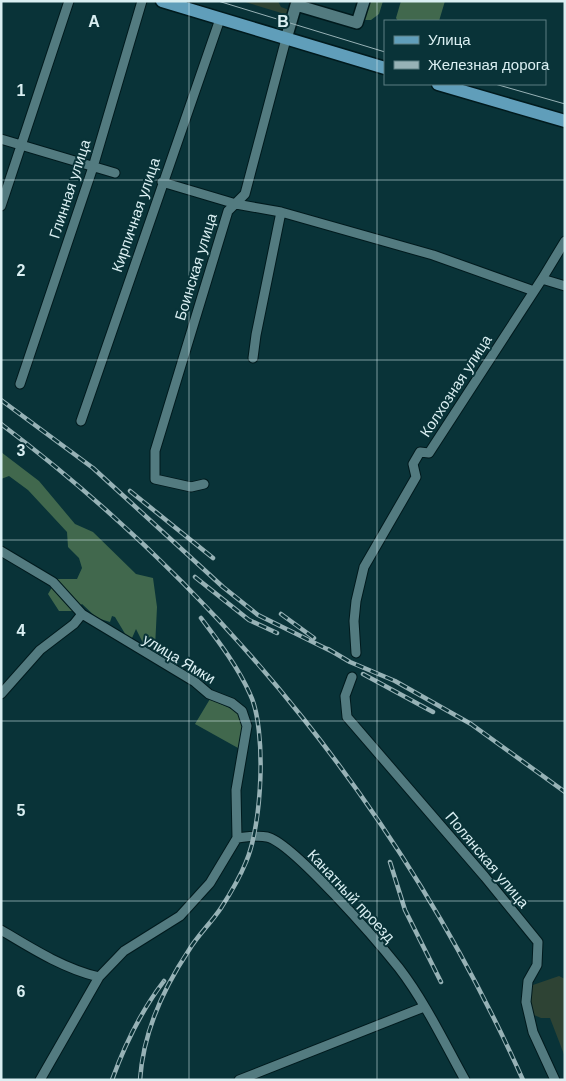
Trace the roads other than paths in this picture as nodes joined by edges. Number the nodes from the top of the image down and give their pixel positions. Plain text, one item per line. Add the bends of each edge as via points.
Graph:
1 (69, 1) edge
2 (142, 1) edge
3 (162, 1) edge
4 (364, 1) edge
5 (220, 19) junction
6 (286, 39) junction
7 (384, 68) edge
8 (441, 85) edge
9 (565, 121) edge
10 (1, 139) edge
11 (21, 145) junction
12 (93, 167) junction
13 (115, 174) dead end
14 (162, 182) junction
15 (236, 204) junction
16 (1, 206) edge
17 (281, 212) junction
18 (565, 241) edge
19 (542, 279) junction
20 (565, 286) edge
21 (534, 291) junction
22 (254, 358) dead end
23 (20, 384) dead end
24 (81, 420) dead end
25 (204, 484) dead end
26 (1, 551) edge
27 (82, 614) junction
28 (356, 653) dead end
29 (352, 677) dead end
30 (1, 694) edge
31 (237, 838) junction
32 (1, 930) edge
33 (99, 977) junction
34 (424, 1007) junction
35 (40, 1080) edge
36 (239, 1080) edge
37 (465, 1080) edge
38 (556, 1080) edge

1 - 11 street
2 - 12 street, Глинная улица
3 - 5 main road
4 - 6 street via 357,23 296,5
5 - 6 main road
5 - 14 street, Кирпичная улица
6 - 7 main road
6 - 15 street, Боинская улица via 244,194
8 - 9 main road
10 - 11 street
11 - 12 street
11 - 16 street
12 - 13 street
12 - 23 street, Глинная улица
14 - 15 street
14 - 24 street, Кирпичная улица
15 - 17 street
15 - 25 street, Боинская улица via 228,211 155,450 155,479 191,487
17 - 21 street via 433,255
17 - 22 street
18 - 19 street, Колхозная улица
19 - 20 street
19 - 21 street, Колхозная улица
21 - 28 street, Колхозная улица via 429,453 420,452 413,464 416,477 364,567 354,621
26 - 27 street, улица Ямки via 53,582
27 - 30 street via 40,650
27 - 31 street, улица Ямки via 195,682 209,694 232,703 242,711 247,726 236,790
29 - 38 street, Полянская улица via 345,696 347,717 538,942 536,966 528,980 526,1002 533,1032
31 - 33 street via 210,883 180,916 124,950
31 - 34 street, Канатный проезд via 268,837 284,845 325,885 399,968
32 - 33 street via 84,973
33 - 35 street
34 - 36 street
34 - 37 street, Канатный проезд

